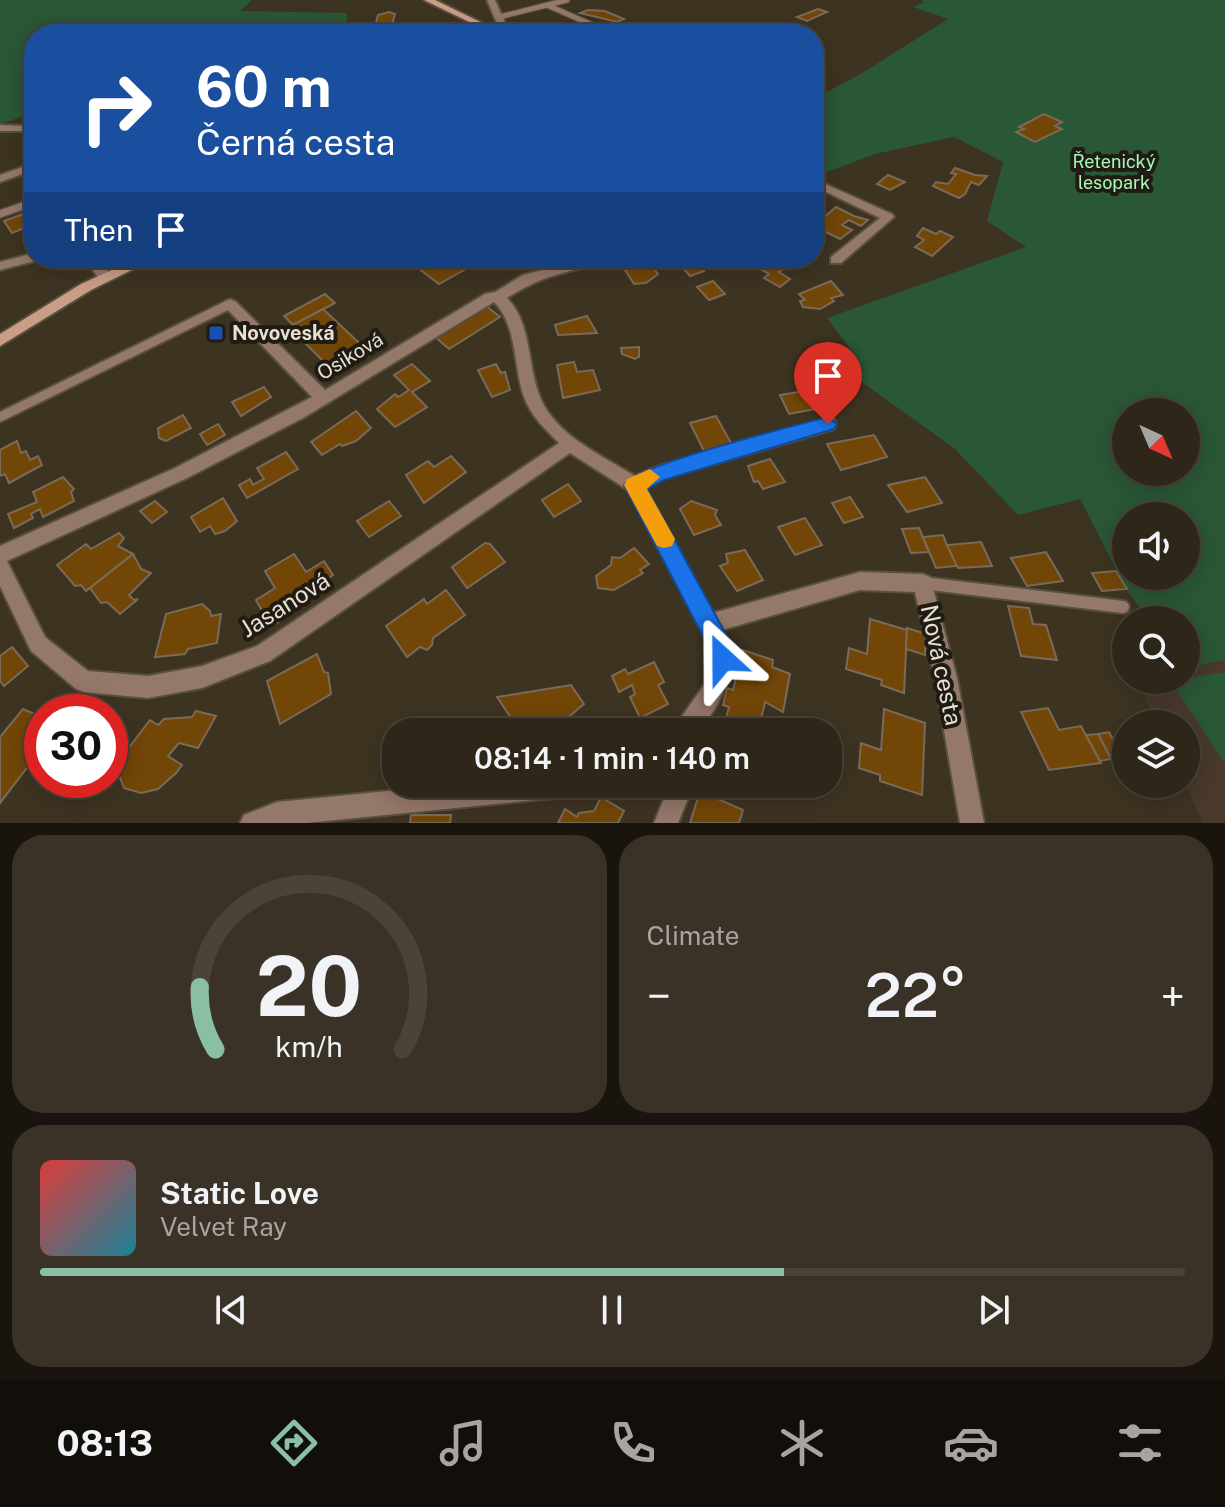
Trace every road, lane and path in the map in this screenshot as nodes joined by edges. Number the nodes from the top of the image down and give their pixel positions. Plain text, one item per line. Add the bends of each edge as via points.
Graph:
1 (428, 0) edge
2 (491, 0) edge
3 (567, 0) edge
4 (548, 6) junction
5 (499, 17) junction
6 (480, 24) edge
7 (502, 24) edge
8 (590, 24) edge
9 (0, 128) edge
10 (24, 128) edge
11 (24, 170) edge
12 (0, 179) edge
13 (824, 187) edge
14 (24, 206) edge
15 (0, 214) edge
16 (24, 260) edge
17 (836, 260) dead end
18 (0, 266) edge
19 (101, 268) edge
20 (126, 268) edge
21 (562, 268) edge
22 (105, 277) junction
23 (498, 297) junction
24 (230, 304) joint
25 (0, 341) edge
26 (323, 398) junction
27 (0, 417) edge
28 (828, 424) dead end
29 (570, 444) junction
30 (634, 485) junction
31 (0, 555) edge
32 (0, 566) edge
33 (923, 583) junction
34 (1115, 606) edge
35 (708, 624) junction
36 (704, 718) edge
37 (436, 798) edge
38 (676, 798) edge
39 (252, 823) edge
40 (666, 823) edge
41 (972, 823) edge

1 - 6 street
2 - 5 street
3 - 4 lane
4 - 5 lane
4 - 8 lane
5 - 7 street
9 - 10 street
11 - 12 street
13 - 17 street via 888,217
14 - 15 lane
16 - 18 street
19 - 22 street
20 - 22 street
21 - 23 street, Osiková via 528,278
22 - 25 street
23 - 26 street, Osiková
23 - 29 street via 512,311 532,397 555,432
24 - 26 street
24 - 27 lane
26 - 31 street, Osiková via 181,473
28 - 30 street
29 - 30 street
29 - 32 street, Jasanová via 263,654 202,677 148,687 84,681 38,644
30 - 35 street
33 - 34 lane
33 - 35 street, Nová cesta via 860,581
33 - 41 street, Nová cesta
35 - 36 street via 723,659
37 - 39 street via 277,814
38 - 40 street

